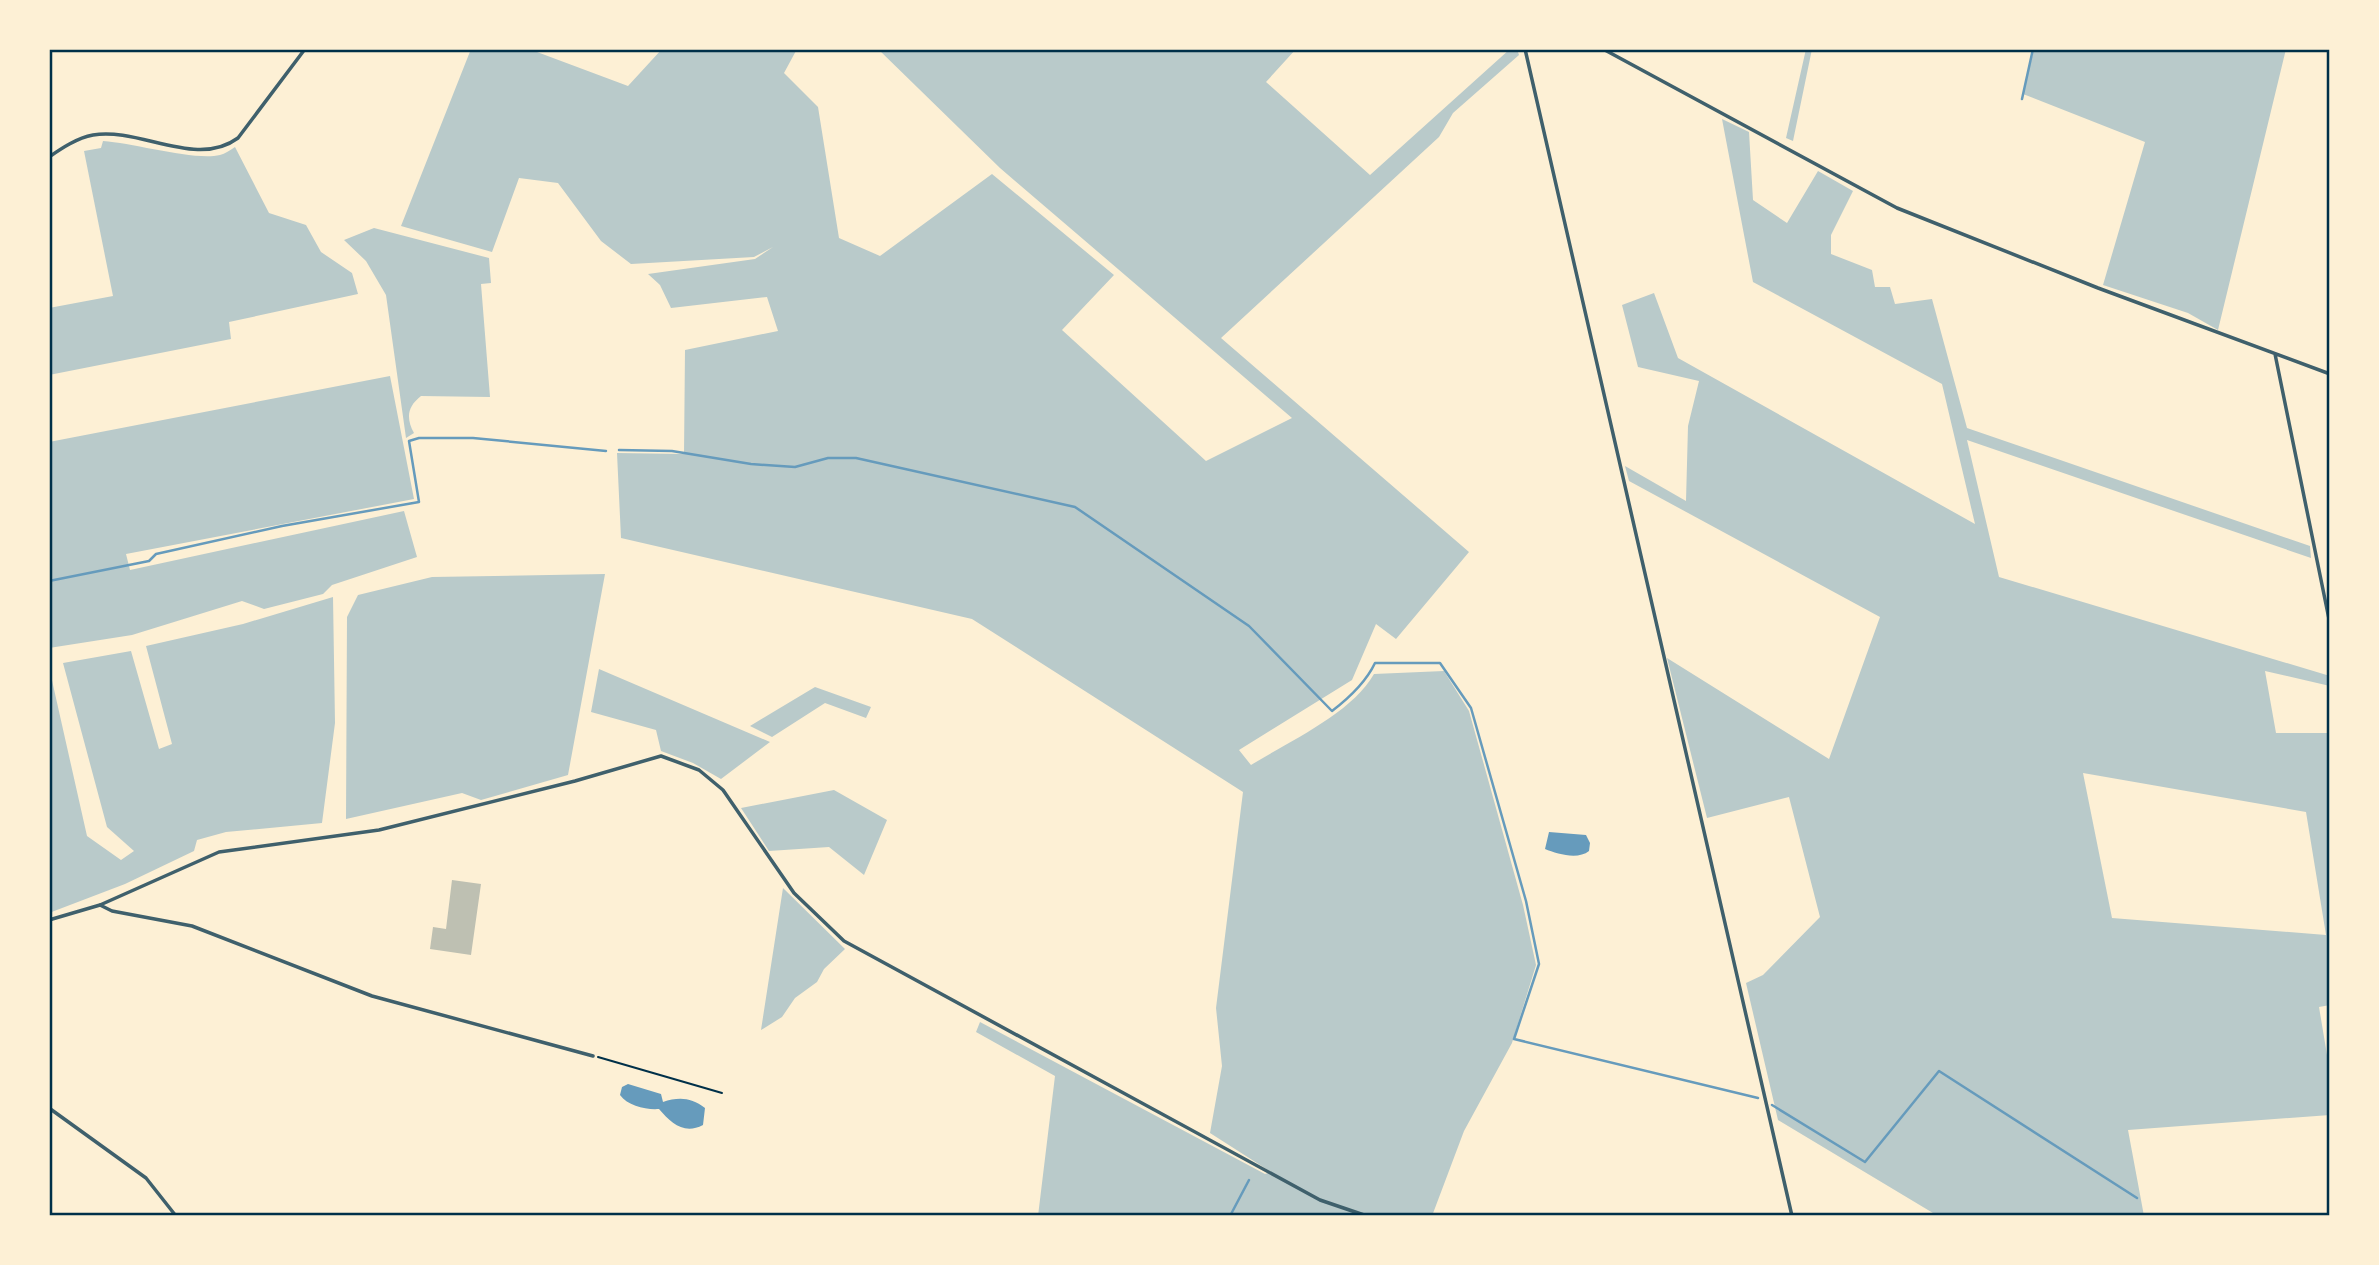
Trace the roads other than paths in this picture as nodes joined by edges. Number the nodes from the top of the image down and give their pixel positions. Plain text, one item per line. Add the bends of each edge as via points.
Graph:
1 (305, 49) edge
2 (1525, 49) edge
3 (1603, 49) edge
4 (49, 157) edge
5 (2275, 354) junction
6 (2330, 374) edge
7 (2330, 624) edge
8 (100, 905) junction
9 (49, 920) edge
10 (593, 1056) road end
11 (49, 1108) edge
12 (176, 1216) edge
13 (1367, 1216) edge
14 (1792, 1216) edge

1 - 4 street via 228,145 203,150 119,135 92,135
2 - 14 street
3 - 5 street via 1896,208
5 - 6 street
5 - 7 street
8 - 9 street
8 - 10 street via 192,926 372,996
8 - 13 street via 219,852 392,828 661,756 699,770 723,790 794,893 844,941 1320,1200
11 - 12 street via 146,1178

